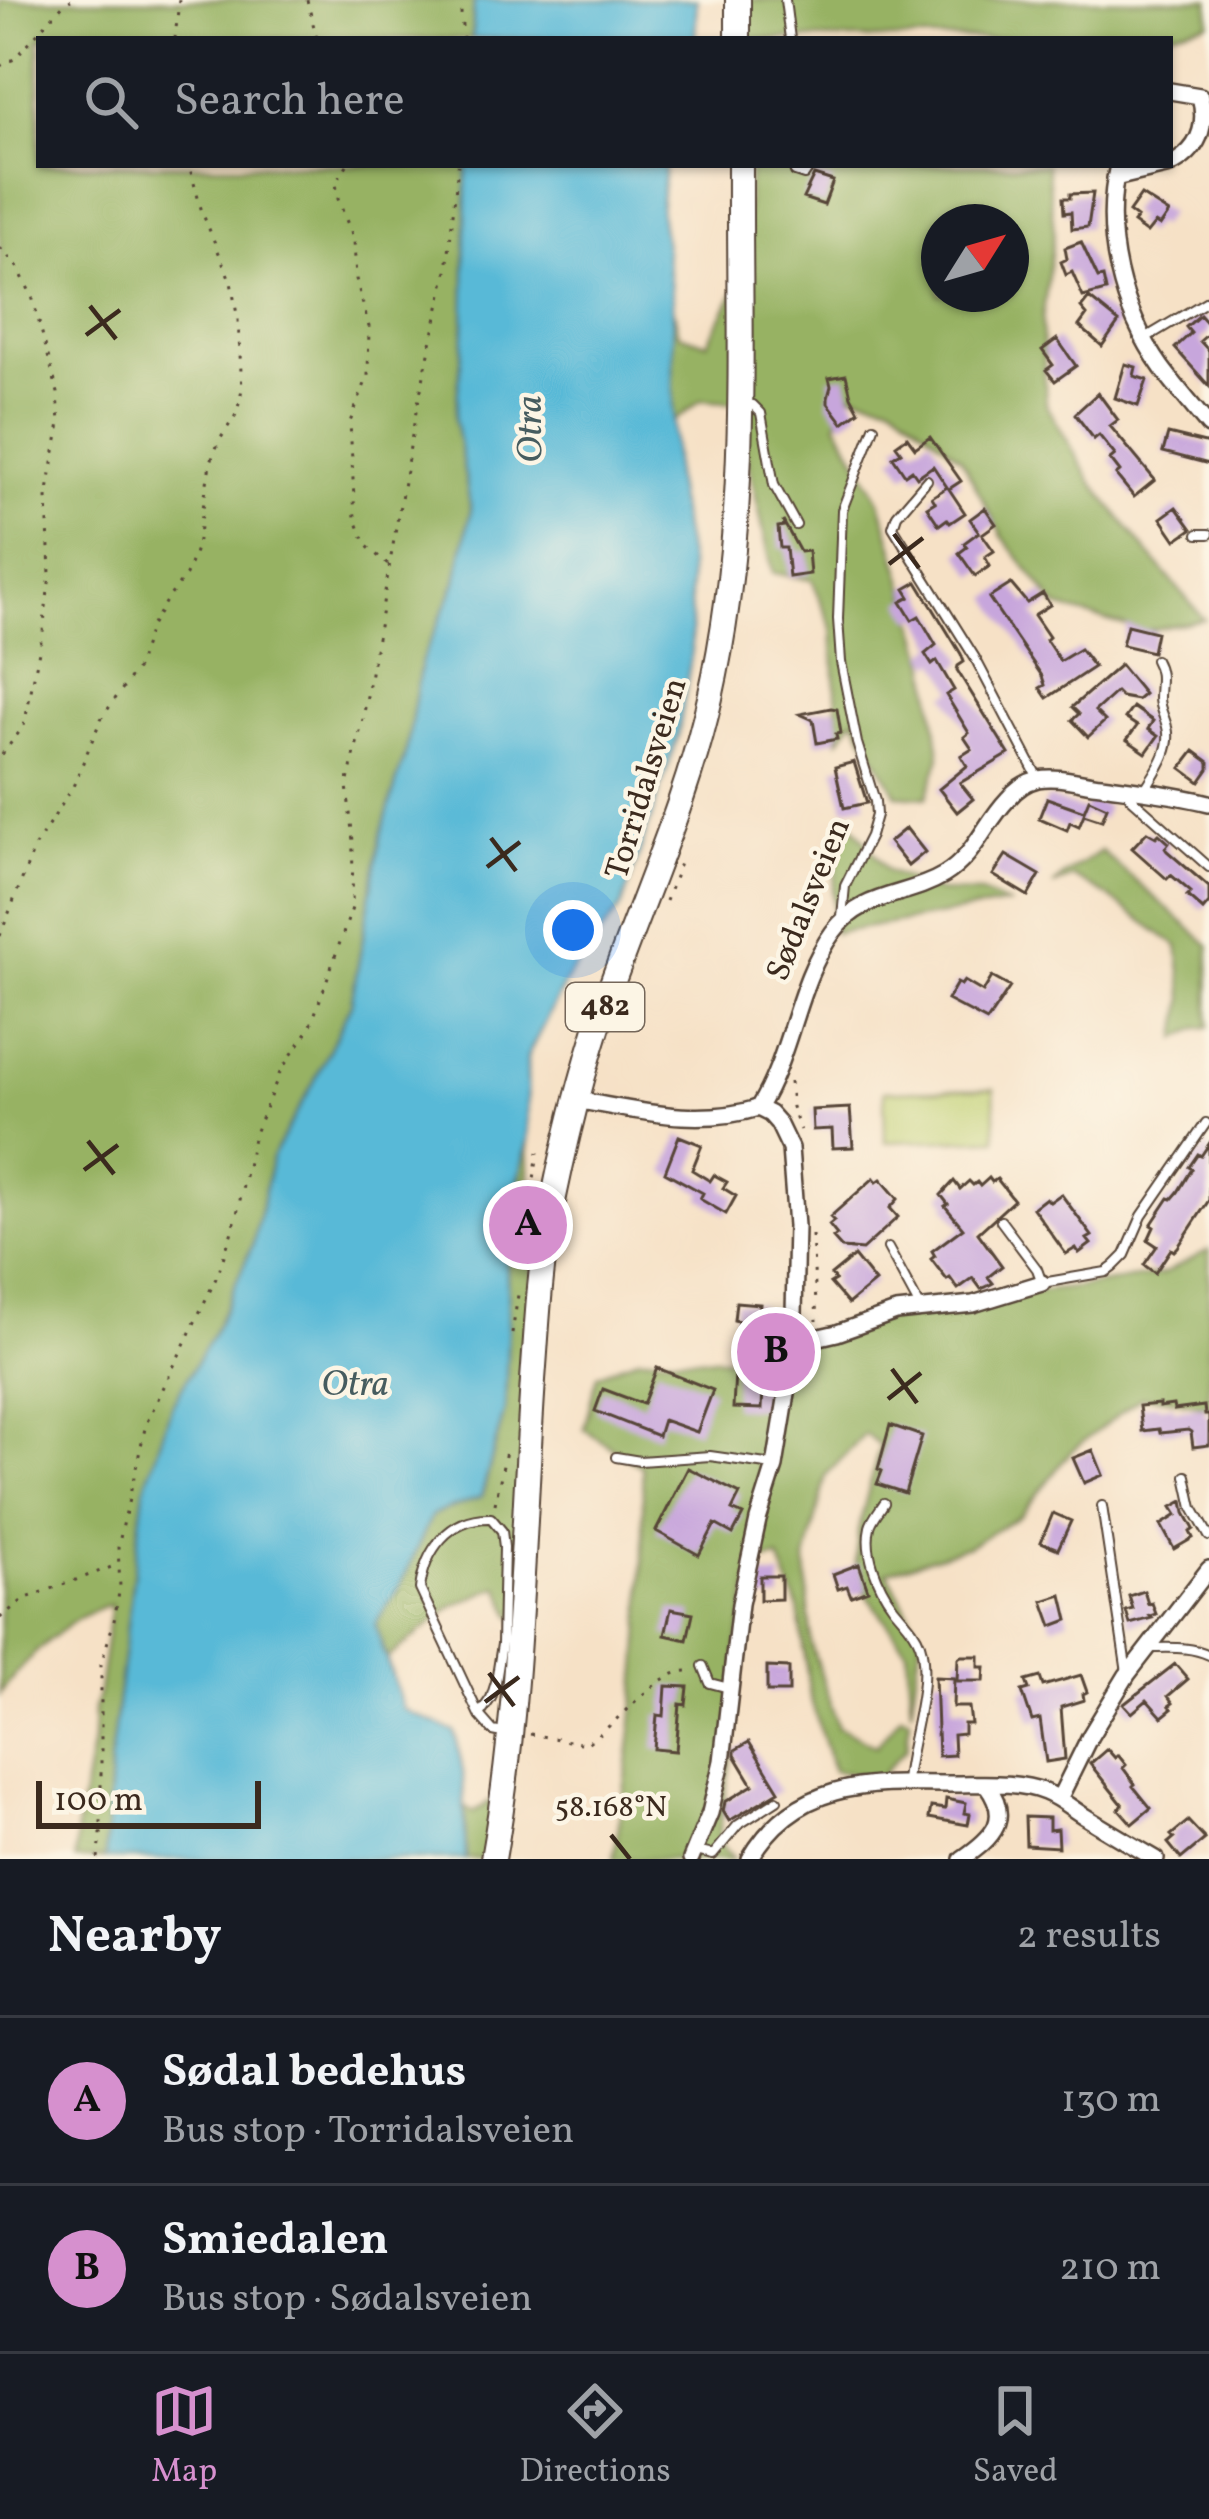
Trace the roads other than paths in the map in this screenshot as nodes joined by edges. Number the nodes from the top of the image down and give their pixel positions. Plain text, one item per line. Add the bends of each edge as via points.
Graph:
1 (738, 0) edge
2 (785, 0) edge
3 (739, 36) edge
4 (790, 36) edge
5 (1173, 91) edge
6 (1204, 95) edge
7 (1173, 163) edge
8 (740, 168) edge
9 (1116, 171) edge
10 (1209, 300) edge
11 (1146, 338) junction
12 (741, 404) junction
13 (1209, 426) edge
14 (874, 428) dead end
15 (927, 480) dead end
16 (796, 525) dead end
17 (1198, 534) dead end
18 (1209, 534) edge
19 (1155, 661) dead end
20 (1039, 779) junction
21 (1124, 788) junction
22 (1144, 790) junction
23 (1209, 803) edge
24 (1209, 867) edge
25 (840, 924) junction
26 (575, 1100) junction
27 (758, 1108) junction
28 (1206, 1123) dead end
29 (1001, 1221) dead end
30 (888, 1248) dead end
31 (1042, 1282) junction
32 (921, 1308) junction
33 (794, 1343) junction
34 (616, 1457) dead end
35 (775, 1466) junction
36 (1186, 1476) dead end
37 (884, 1503) dead end
38 (1102, 1506) dead end
39 (1209, 1536) edge
40 (1209, 1569) edge
41 (1148, 1648) junction
42 (1209, 1655) edge
43 (704, 1666) road end
44 (1127, 1675) junction
45 (729, 1688) junction
46 (479, 1715) junction
47 (510, 1735) junction
48 (906, 1784) junction
49 (986, 1784) junction
50 (1059, 1799) junction
51 (777, 1800) dead end
52 (693, 1855) edge
53 (493, 1859) edge
54 (750, 1859) edge
55 (962, 1859) edge
56 (1156, 1859) edge

1 - 3 main road
2 - 4 lane
5 - 6 street
6 - 7 street via 1198,141
8 - 12 main road, Torridalsveien / 482
9 - 11 street via 1116,263
10 - 11 lane
11 - 13 street
12 - 16 lane via 761,413 774,484
12 - 26 main road, Torridalsveien / 482 via 728,600 710,698 674,827
14 - 25 lane, Sødalsveien via 842,510 838,619 876,815 845,886
15 - 20 lane via 893,526
17 - 18 lane
19 - 22 lane via 1169,732
20 - 21 street
20 - 25 street via 1006,800 952,870 864,904
21 - 22 street
21 - 24 lane
22 - 23 street
25 - 27 street, Sødalsveien via 810,976
26 - 27 street via 698,1118
26 - 47 main road, Torridalsveien / 482 via 539,1220
27 - 33 street via 778,1123 790,1148
28 - 31 lane via 1113,1267
29 - 31 lane
30 - 32 lane
31 - 32 street via 973,1304
32 - 33 street
33 - 35 street
34 - 35 lane via 710,1456
35 - 45 street via 740,1604
36 - 39 lane
37 - 48 lane via 869,1529 874,1568 923,1659
38 - 44 lane
40 - 41 street
41 - 42 lane
41 - 44 street
43 - 45 lane via 710,1683
44 - 50 street
45 - 52 street via 718,1785
46 - 46 lane via 420,1588 444,1534 491,1518 504,1547 502,1644 491,1698
46 - 47 lane
47 - 53 main road, Torridalsveien / 482
48 - 49 street
48 - 54 street via 854,1786 812,1799 773,1826
49 - 50 street
49 - 55 street via 999,1821
50 - 56 street
51 - 52 lane via 738,1825 713,1855

